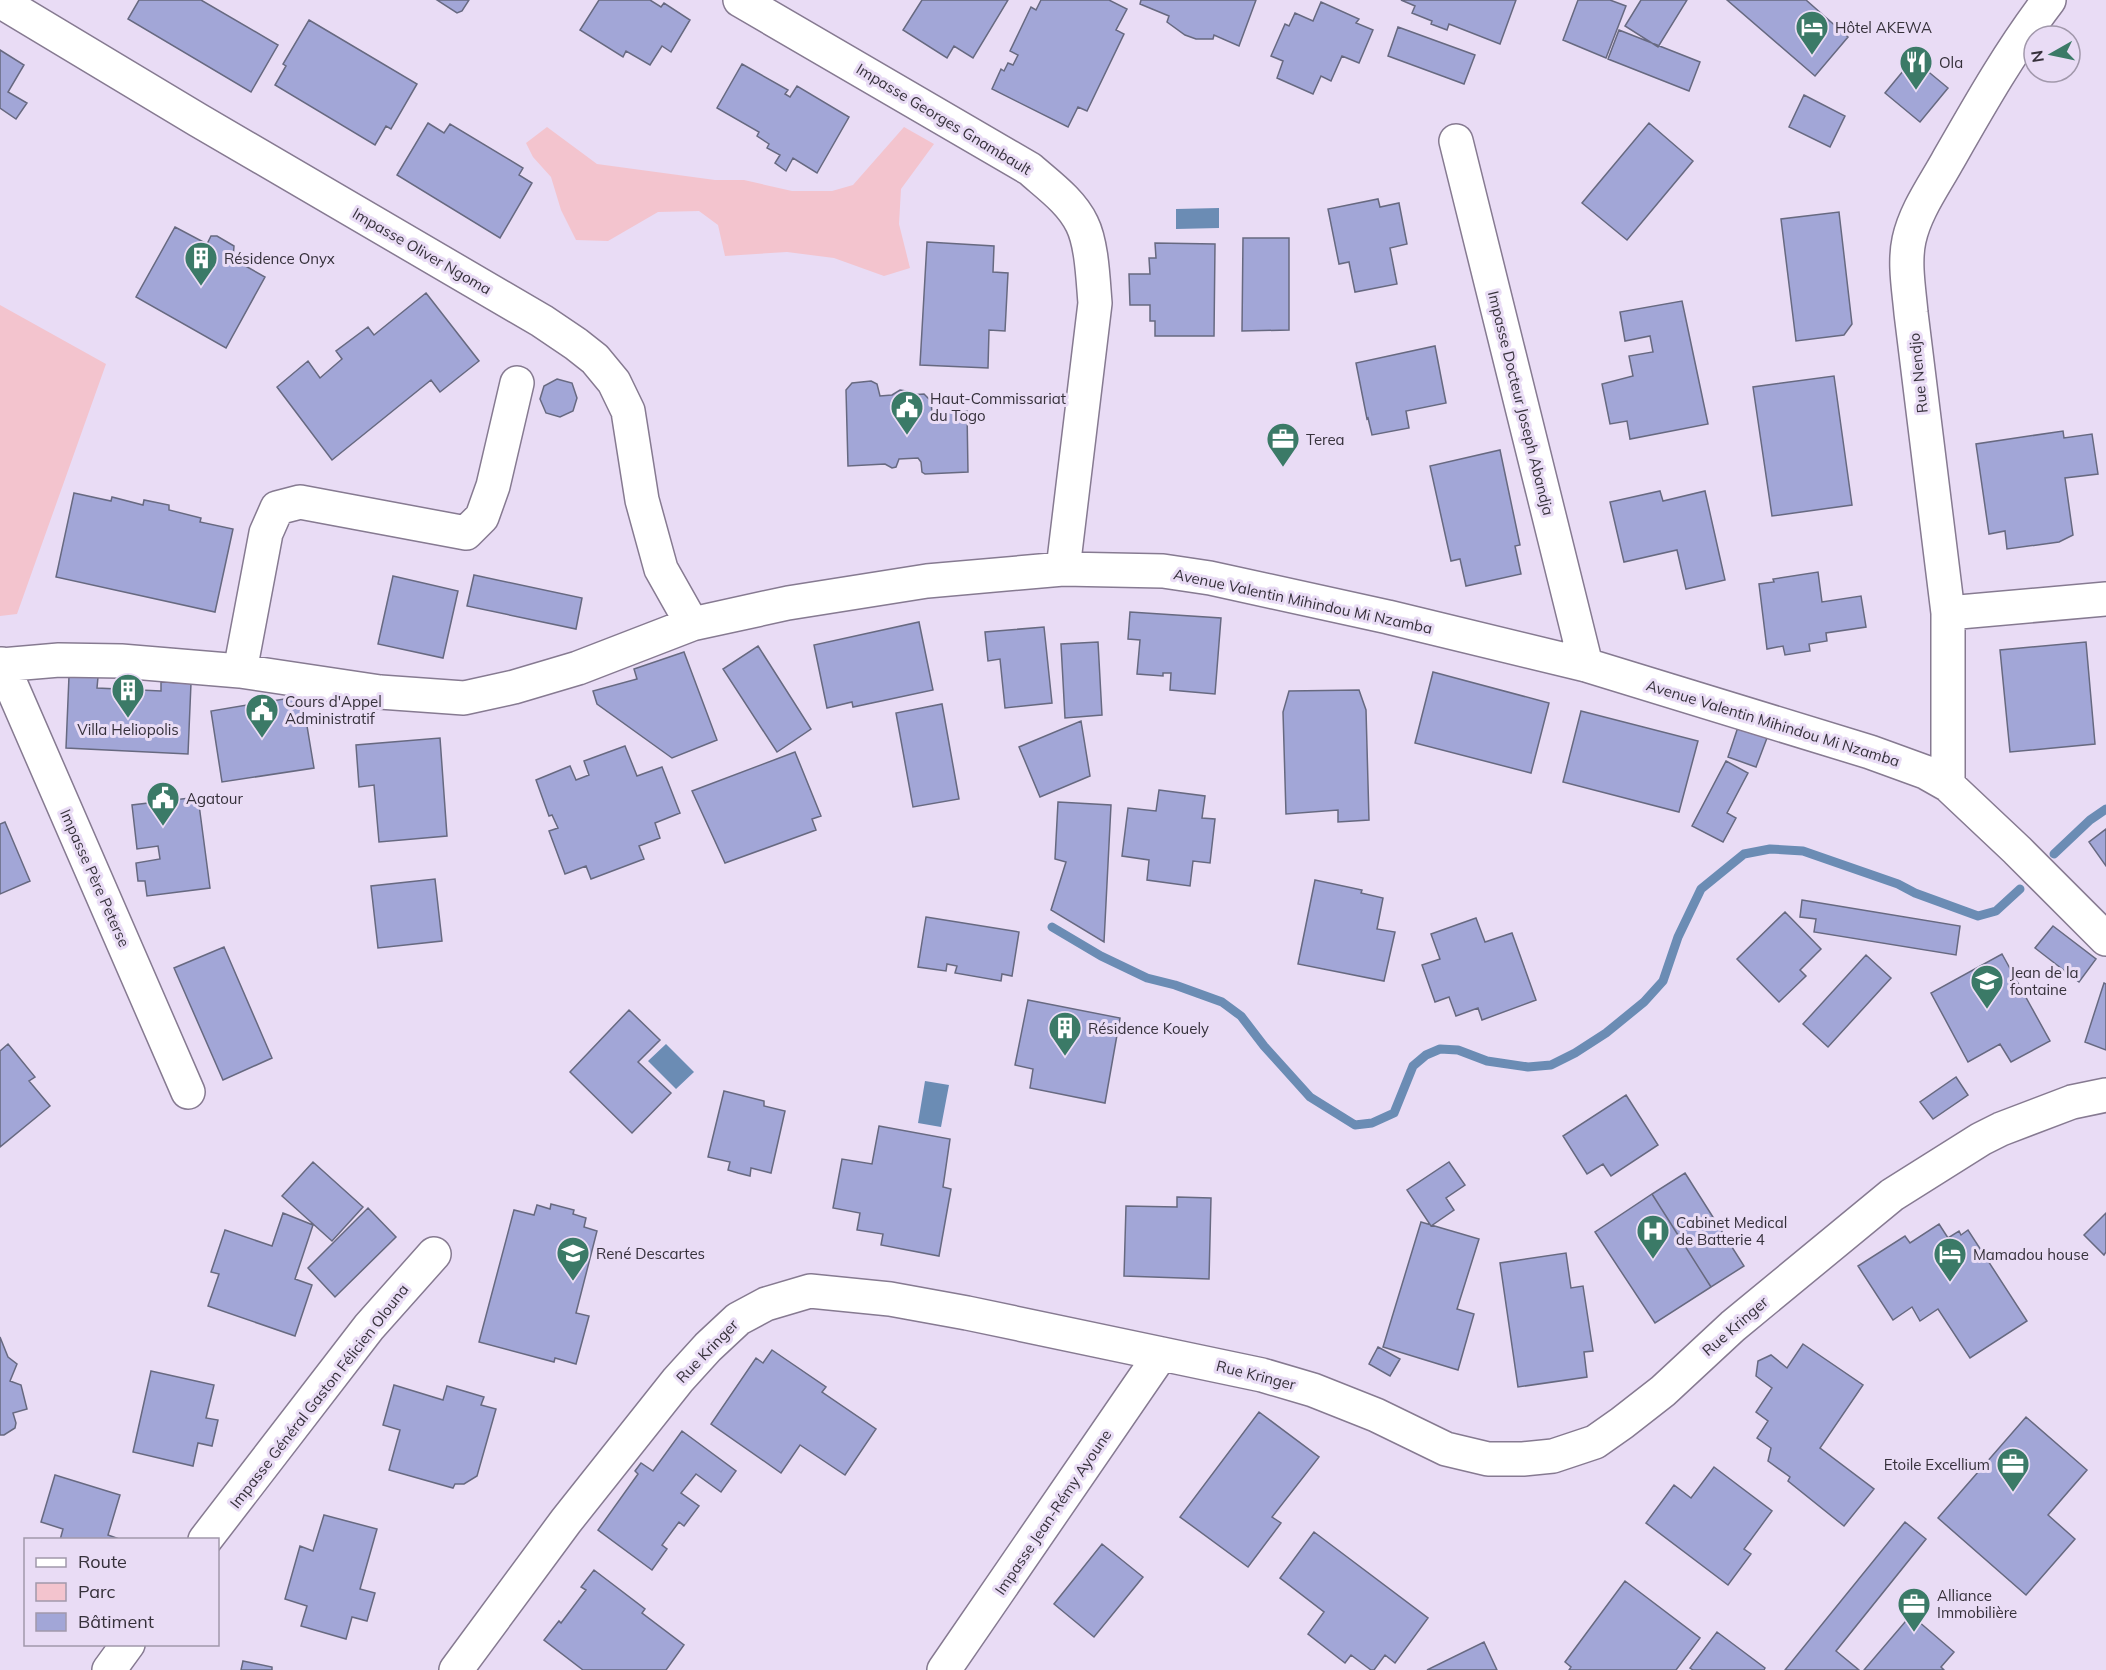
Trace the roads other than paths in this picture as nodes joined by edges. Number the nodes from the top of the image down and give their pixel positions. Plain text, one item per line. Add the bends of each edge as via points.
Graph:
1 (740, 0) edge
2 (2049, 0) edge
3 (0, 1) edge
4 (1456, 141) dead end
5 (518, 382) dead end
6 (1063, 569) junction
7 (2106, 600) edge
8 (1948, 613) junction
9 (692, 624) junction
10 (1, 664) edge
11 (1586, 665) junction
12 (240, 671) junction
13 (1948, 784) junction
14 (2106, 939) edge
15 (189, 1092) dead end
16 (2106, 1095) edge
17 (434, 1254) dead end
18 (1161, 1354) junction
19 (207, 1538) edge
20 (127, 1646) edge
21 (958, 1665) edge
22 (109, 1670) edge
23 (456, 1670) edge

1 - 6 street, Impasse Georges Gnambault via 1030,169 1065,199 1082,224 1095,303
2 - 8 street, Rue Nendjo via 2016,44 1969,122 1922,204 1908,241 1909,293
3 - 9 street, Impasse Oliver Ngoma via 542,321 595,359 614,382 628,411 642,500 661,569
4 - 11 street, Impasse Docteur Joseph Abandja
5 - 12 street via 493,486 482,517 466,533 300,502 277,508 266,533
6 - 9 street, Avenue Valentin Mihindou Mi Nzamba via 927,581 788,603
6 - 11 street, Avenue Valentin Mihindou Mi Nzamba via 1163,571 1210,579
7 - 8 street
8 - 13 street, Rue Nendjo
9 - 12 street, Avenue Valentin Mihindou Mi Nzamba via 578,669 464,698 380,692
10 - 12 street, Avenue Valentin Mihindou Mi Nzamba via 121,661
10 - 15 street, Impasse Père Peterse
11 - 13 street, Avenue Valentin Mihindou Mi Nzamba via 1870,752
13 - 14 street, Avenue Valentin Mihindou Mi Nzamba
16 - 18 street, Rue Kringer via 2072,1102 2001,1129 1892,1195 1622,1423 1595,1443 1553,1456 1488,1459 1446,1449 1313,1390
17 - 19 street, Impasse Général Gaston Félicien Olouna via 369,1328
18 - 21 street, Impasse Jean-Rémy Ayoune
18 - 23 street, Rue Kringer via 890,1299 810,1291 750,1310 721,1334 678,1380 566,1521
20 - 22 street

